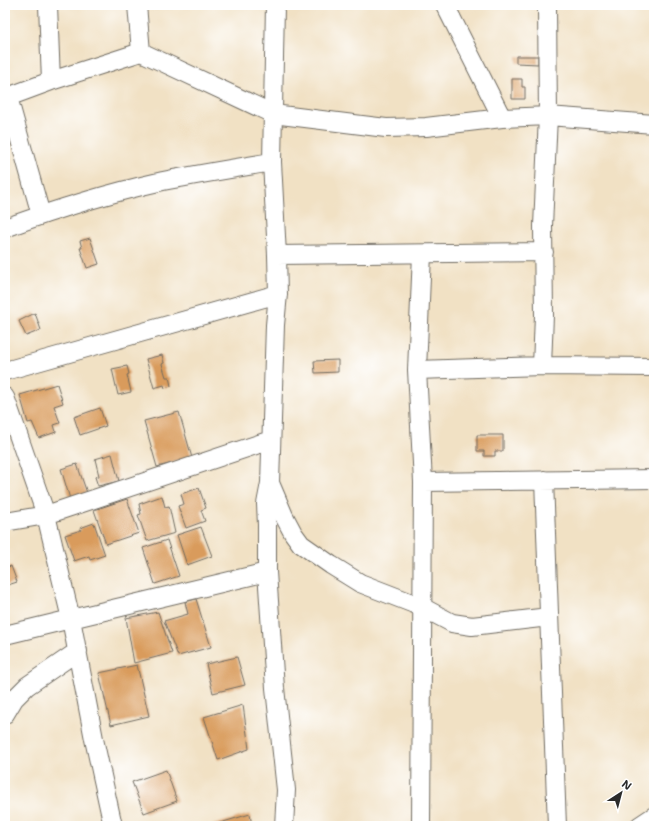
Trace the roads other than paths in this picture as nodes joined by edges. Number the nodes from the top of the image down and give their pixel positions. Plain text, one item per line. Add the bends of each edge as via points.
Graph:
1 (48, 5) edge
2 (137, 5) edge
3 (275, 5) edge
4 (444, 5) edge
5 (547, 5) edge
6 (141, 52) junction
7 (51, 81) junction
8 (7, 98) edge
9 (273, 114) junction
10 (548, 116) junction
11 (502, 118) junction
12 (654, 124) edge
13 (272, 162) junction
14 (41, 215) junction
15 (5, 228) edge
16 (544, 252) junction
17 (422, 254) junction
18 (277, 255) junction
19 (278, 294) junction
20 (542, 366) junction
21 (654, 367) edge
22 (416, 370) junction
23 (5, 371) edge
24 (5, 397) edge
25 (270, 440) junction
26 (654, 479) edge
27 (544, 480) junction
28 (423, 482) junction
29 (270, 483) junction
30 (46, 515) junction
31 (5, 522) edge
32 (267, 572) junction
33 (422, 607) junction
34 (549, 616) junction
35 (71, 619) junction
36 (5, 635) edge
37 (78, 651) junction
38 (5, 714) edge
39 (654, 816) edge
40 (113, 826) edge
41 (284, 826) edge
42 (421, 826) edge
43 (557, 826) edge
44 (639, 826) edge

1 - 7 street
2 - 6 street
3 - 9 street
4 - 11 street
5 - 10 street
6 - 7 street
6 - 9 street
7 - 8 street
8 - 14 street
9 - 11 street via 386,128 426,127
9 - 13 street
10 - 11 street
10 - 12 street
10 - 16 street
13 - 14 street via 164,181 105,195
13 - 18 street
14 - 15 street
16 - 17 street
16 - 20 street
17 - 18 street
17 - 22 street
18 - 19 street
19 - 23 street
19 - 25 street
20 - 21 street
20 - 22 street
22 - 28 street
24 - 30 street
25 - 29 street
25 - 30 street
26 - 27 street
27 - 28 street
27 - 34 street
28 - 33 street
29 - 32 street via 266,504
29 - 33 street via 284,516 301,544 360,583
30 - 31 street
30 - 35 street
32 - 35 street
32 - 41 street via 275,688 286,790
33 - 34 street via 452,623 472,626
33 - 42 street
34 - 43 street
35 - 36 street
35 - 37 street
37 - 38 street via 27,686 14,699
37 - 40 street
39 - 44 street

